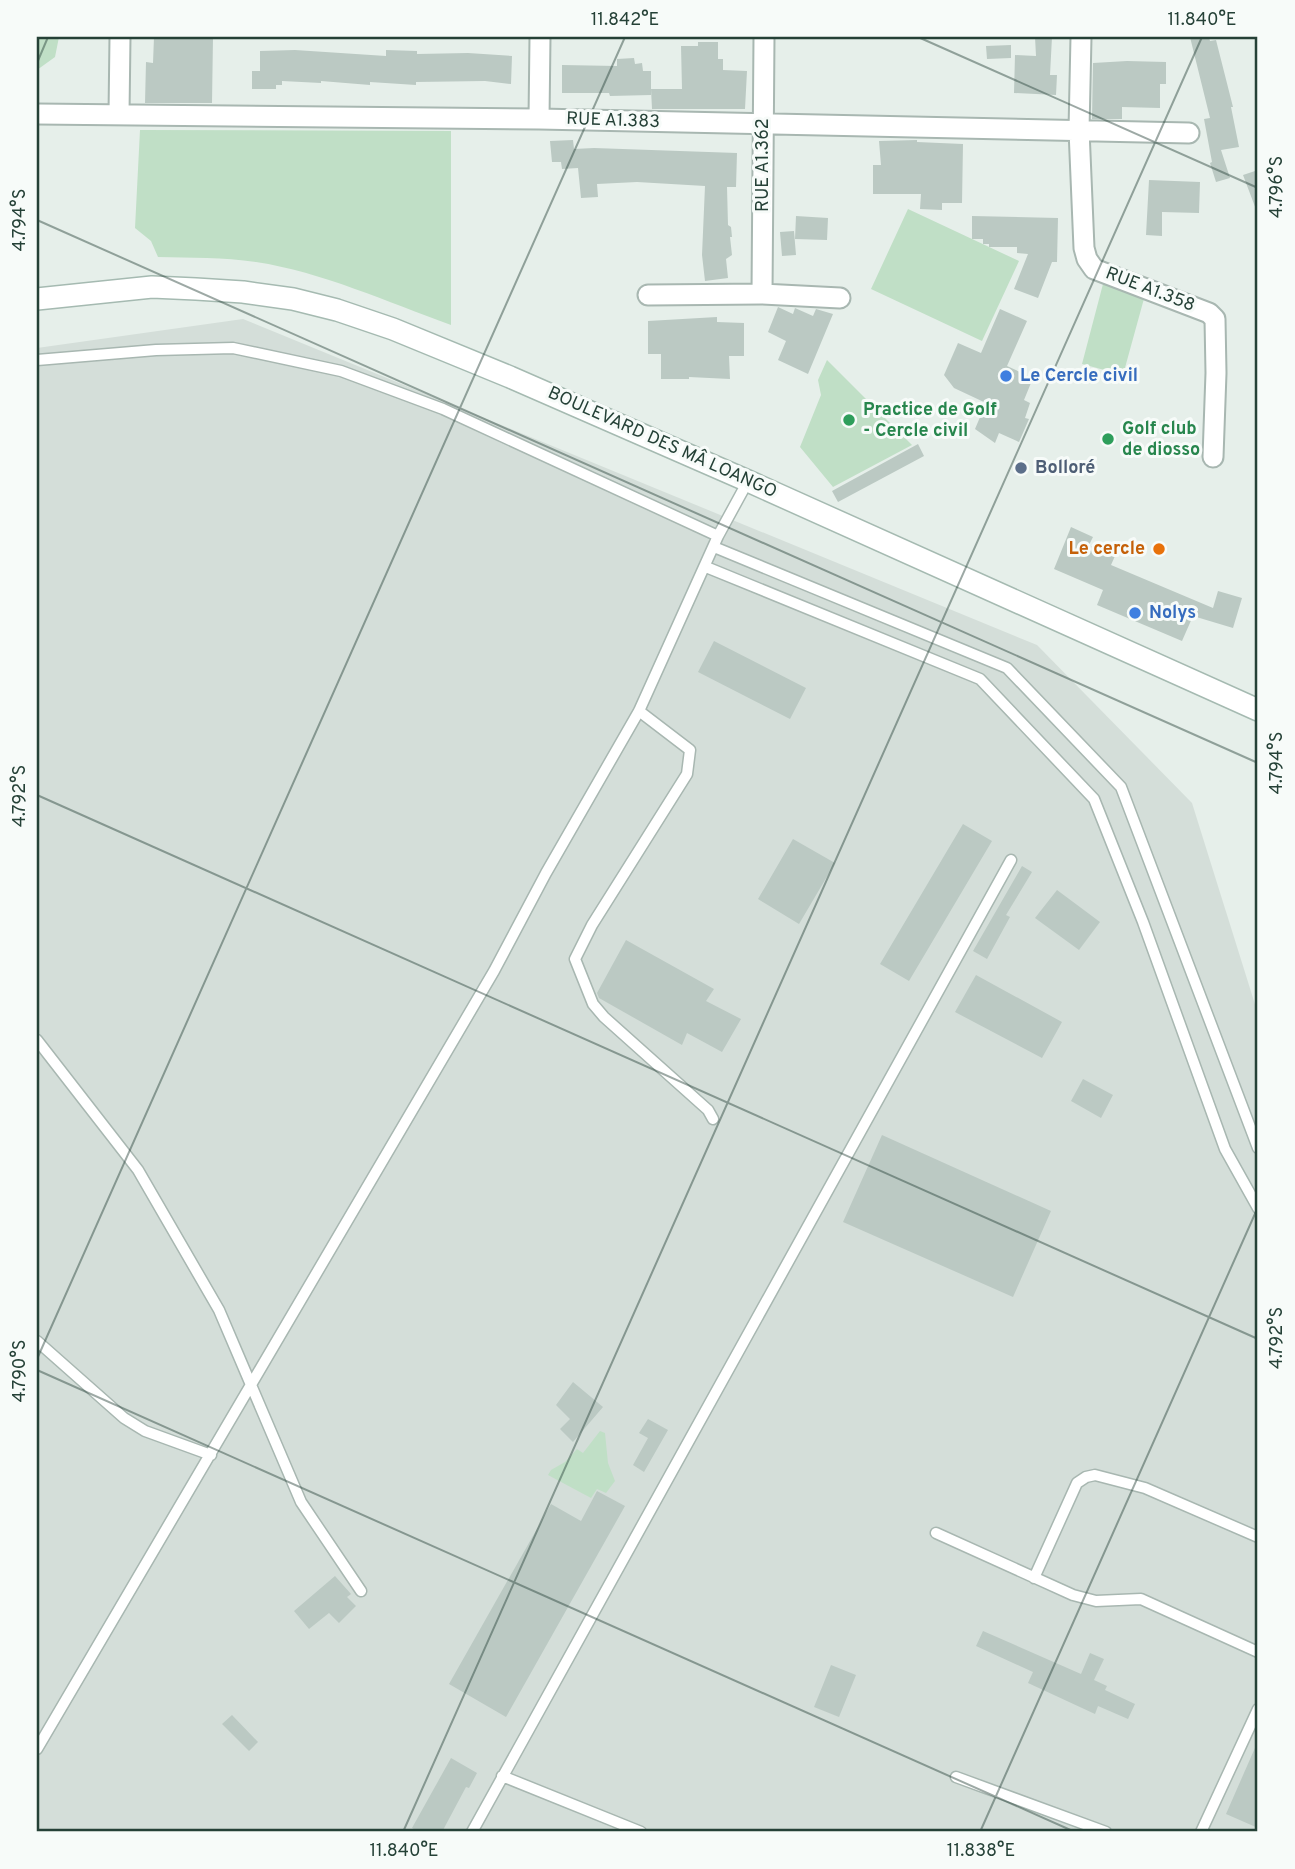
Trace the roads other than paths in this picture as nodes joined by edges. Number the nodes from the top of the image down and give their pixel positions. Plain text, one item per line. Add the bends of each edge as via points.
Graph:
1 (120, 37) edge
2 (540, 37) edge
3 (764, 37) edge
4 (1081, 37) edge
5 (37, 114) edge
6 (119, 114) junction
7 (539, 119) junction
8 (763, 125) junction
9 (1079, 130) junction
10 (1189, 133) dead end
11 (762, 293) junction
12 (648, 295) dead end
13 (840, 298) dead end
14 (37, 299) edge
15 (37, 360) edge
16 (1213, 457) dead end
17 (748, 481) junction
18 (718, 536) junction
19 (714, 547) junction
20 (706, 567) junction
21 (1258, 710) edge
22 (639, 711) junction
23 (1011, 860) dead end
24 (37, 1040) edge
25 (713, 1119) dead end
26 (1258, 1148) edge
27 (1258, 1208) edge
28 (37, 1341) edge
29 (252, 1387) junction
30 (211, 1455) junction
31 (936, 1533) dead end
32 (1258, 1537) edge
33 (1034, 1578) junction
34 (361, 1591) dead end
35 (1258, 1653) edge
36 (1258, 1709) edge
37 (37, 1749) edge
38 (502, 1776) junction
39 (956, 1777) dead end
40 (472, 1832) edge
41 (640, 1832) edge
42 (1106, 1832) edge
43 (1201, 1832) edge

1 - 6 street
2 - 7 street
3 - 8 street, RUE A1.362
4 - 9 street, RUE A1.358
5 - 6 street, RUE A1.383
6 - 7 street, RUE A1.383
7 - 8 street, RUE A1.383
8 - 9 street, RUE A1.383
8 - 11 street, RUE A1.362
9 - 10 street, RUE A1.383
9 - 16 street, RUE A1.358 via 1084,248 1094,269 1209,313 1215,320
11 - 12 street
11 - 13 street
14 - 17 street, BOULEVARD DES MÂ LOANGO via 152,287 243,292 337,310 510,377
15 - 18 lane via 156,349 233,348 329,368 443,409
17 - 18 lane
17 - 21 street, BOULEVARD DES MÂ LOANGO
18 - 19 lane
19 - 20 lane
19 - 26 lane via 1007,668 1121,787
20 - 22 lane
20 - 27 lane via 980,679 1094,799 1225,1149
22 - 25 lane via 690,750 687,774 575,959 593,1004 604,1017
22 - 29 lane
23 - 38 lane
24 - 29 lane via 138,1170 219,1310
28 - 30 lane via 124,1418 145,1431
29 - 30 lane
29 - 34 lane via 301,1502
30 - 37 lane
31 - 33 lane
32 - 33 lane via 1145,1488 1095,1475 1077,1483
33 - 35 lane via 1096,1601 1141,1599
36 - 43 lane
38 - 40 lane
38 - 41 lane
39 - 42 lane

